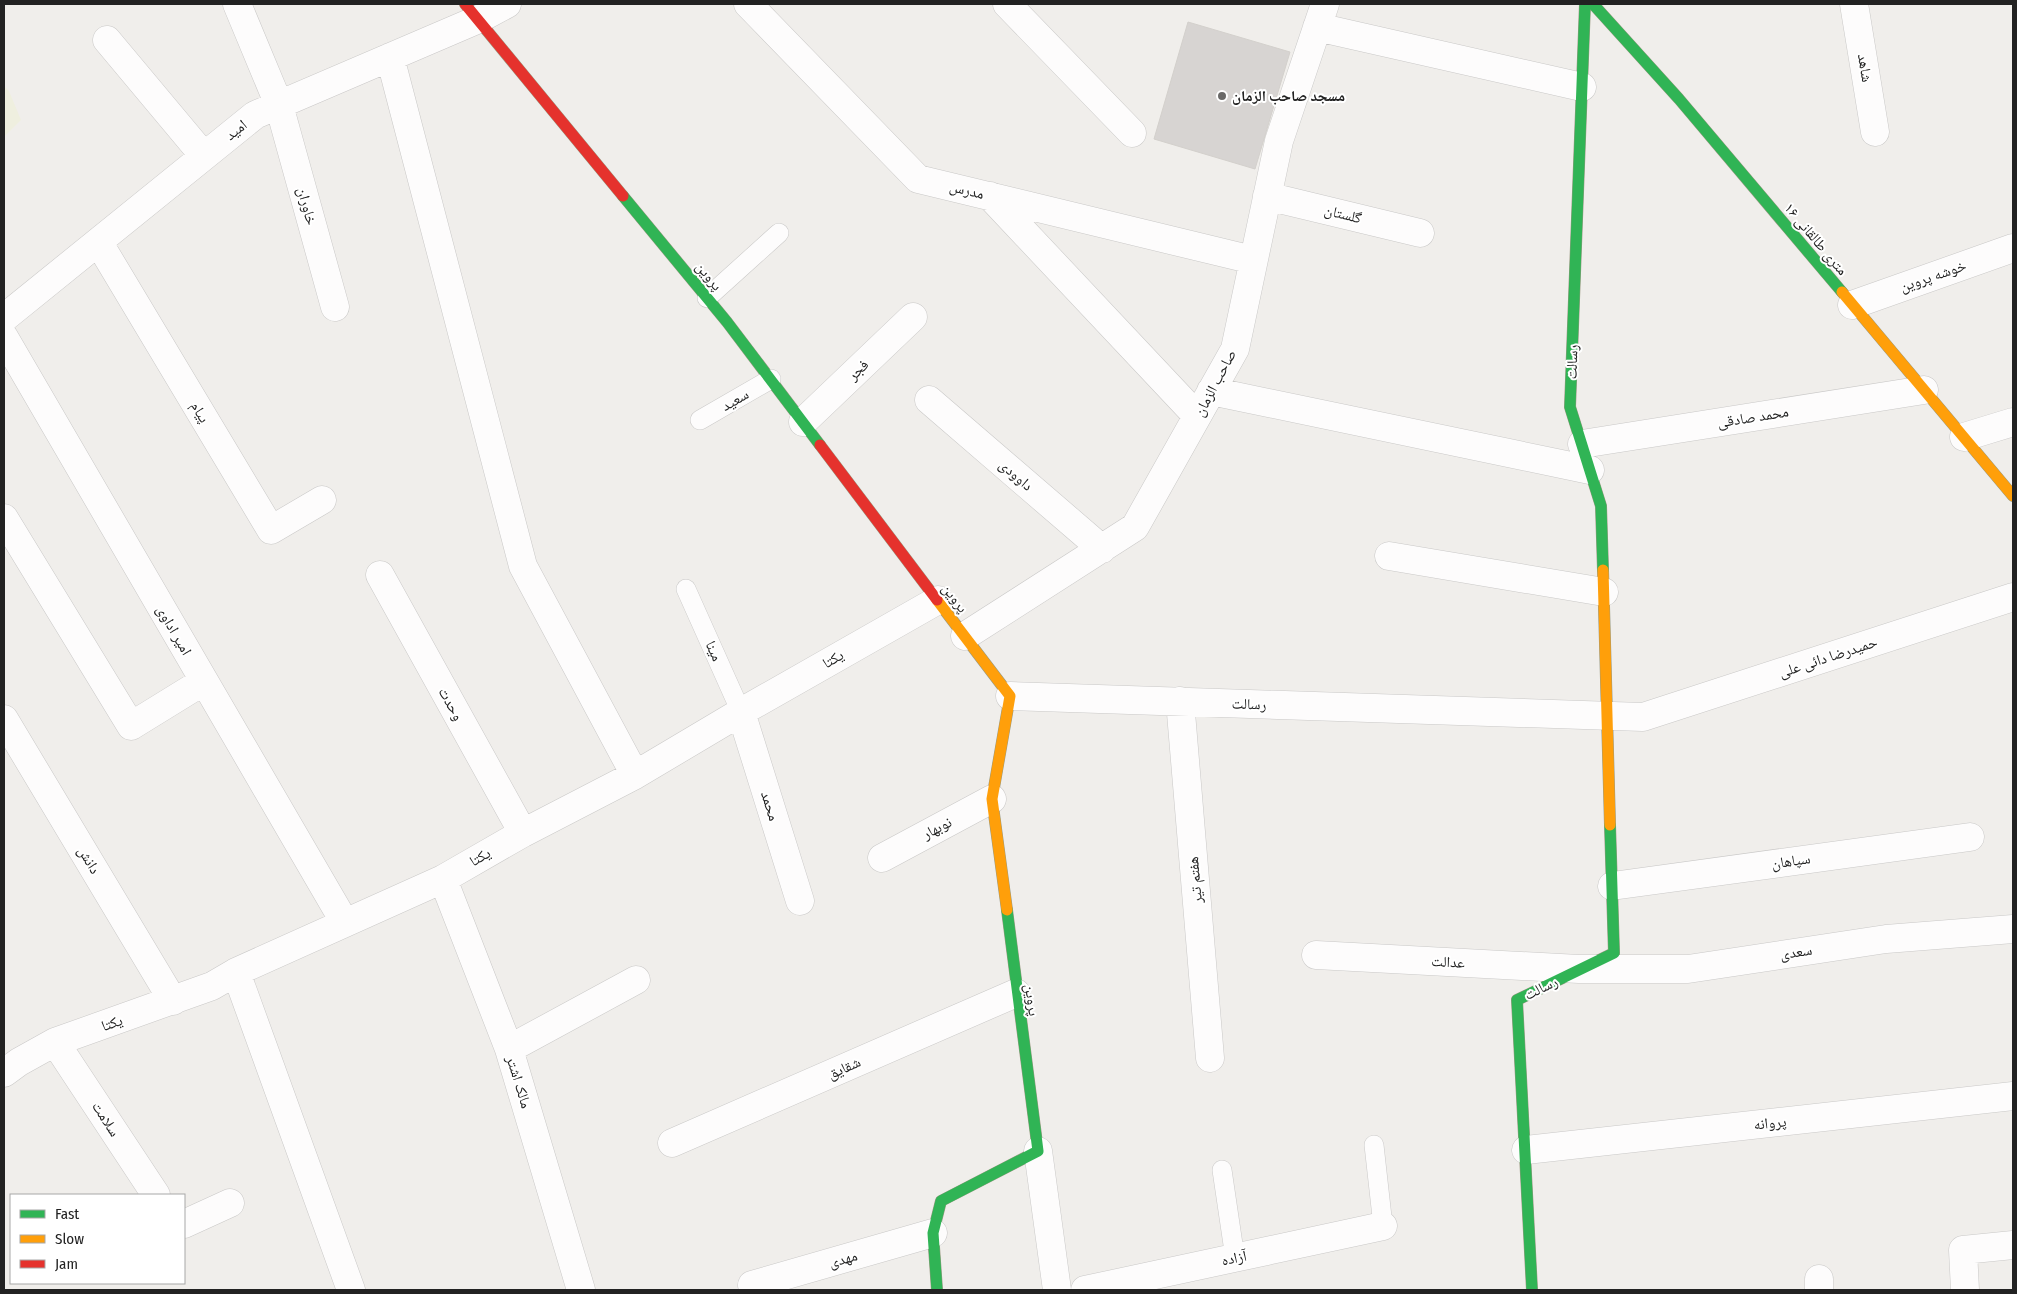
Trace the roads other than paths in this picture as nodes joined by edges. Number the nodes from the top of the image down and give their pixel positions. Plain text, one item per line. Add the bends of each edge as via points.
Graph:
1 (236, 4) edge
2 (507, 4) edge
3 (748, 4) edge
4 (1007, 4) edge
5 (1584, 4) edge
6 (1593, 4) edge
7 (1854, 4) edge
8 (472, 12) edge
9 (1321, 15) edge
10 (107, 40) dead end
11 (390, 57) junction
12 (1582, 87) junction
13 (279, 105) junction
14 (1875, 132) dead end
15 (1132, 133) dead end
16 (204, 156) junction
17 (990, 196) junction
18 (1267, 196) junction
19 (779, 233) dead end
20 (1420, 233) dead end
21 (98, 243) junction
22 (2013, 248) edge
23 (1253, 260) junction
24 (707, 298) junction
25 (1852, 305) junction
26 (335, 307) dead end
27 (913, 317) dead end
28 (4, 318) edge
29 (4, 337) edge
30 (771, 380) junction
31 (1924, 390) junction
32 (1211, 392) junction
33 (929, 400) dead end
34 (1197, 416) junction
35 (700, 420) dead end
36 (803, 422) junction
37 (2013, 422) edge
38 (1964, 437) junction
39 (1582, 444) junction
40 (1590, 470) junction
41 (2013, 496) edge
42 (322, 500) dead end
43 (4, 518) edge
44 (1102, 549) junction
45 (1389, 556) dead end
46 (380, 575) dead end
47 (686, 589) dead end
48 (1604, 592) junction
49 (2013, 597) edge
50 (938, 600) junction
51 (966, 636) junction
52 (204, 681) junction
53 (1010, 696) junction
54 (1180, 701) junction
55 (741, 712) junction
56 (1607, 716) junction
57 (1643, 717) joint
58 (4, 719) edge
59 (636, 775) junction
60 (992, 799) junction
61 (523, 833) junction
62 (1970, 836) dead end
63 (882, 858) dead end
64 (443, 879) junction
65 (1612, 886) junction
66 (800, 901) dead end
67 (345, 922) junction
68 (2013, 930) edge
69 (1316, 955) dead end
70 (1579, 969) junction
71 (236, 972) junction
72 (636, 980) dead end
73 (1016, 994) junction
74 (173, 1001) junction
75 (55, 1042) junction
76 (509, 1049) junction
77 (1210, 1058) dead end
78 (4, 1073) edge
79 (2013, 1096) edge
80 (672, 1143) dead end
81 (1374, 1145) dead end
82 (1526, 1150) junction
83 (1038, 1151) junction
84 (1222, 1170) dead end
85 (155, 1194) edge
86 (230, 1203) dead end
87 (185, 1224) edge
88 (1383, 1226) joint
89 (933, 1233) junction
90 (2013, 1245) edge
91 (1236, 1258) junction
92 (752, 1285) dead end
93 (351, 1290) edge
94 (581, 1290) edge
95 (937, 1290) edge
96 (1057, 1290) edge
97 (1084, 1290) edge
98 (1532, 1290) edge
99 (1965, 1290) edge

1 - 13 street, خاوران
2 - 8 street, امید
3 - 17 street, مدرس via 918,179
4 - 15 street
5 - 12 street, رسالت
6 - 25 street, ۱۶ متری طالقانی via 1679,99
7 - 14 street, شاهد
8 - 11 street, امید
8 - 24 street, پروین
9 - 12 street
9 - 18 street, صاحب الزمان via 1279,141
10 - 16 street
11 - 13 street, امید
11 - 59 street via 523,566
12 - 39 street, رسالت via 1570,406
13 - 16 street, امید via 255,115
13 - 26 street, خاوران
16 - 21 street, امید
17 - 23 street, مدرس
17 - 34 street
18 - 20 street, گلستان
18 - 23 street, صاحب الزمان
19 - 24 lane
21 - 28 street, امید
21 - 42 street, پیام via 271,530
22 - 25 street, خوشه پروین
23 - 32 street, صاحب الزمان via 1235,349
24 - 30 street, پروین
25 - 31 street, ۱۶ متری طالقانی
27 - 36 street, فجر
29 - 52 street, امیر اداوی
30 - 35 lane, سعید
30 - 36 street, پروین
31 - 38 street, ۱۶ متری طالقانی
31 - 39 street, محمد صادقی
32 - 34 street, صاحب الزمان
32 - 40 street
33 - 44 street, داوودی
34 - 44 street, صاحب الزمان via 1135,527
36 - 50 street, پروین
37 - 38 street
38 - 41 street, ۱۶ متری طالقانی
39 - 40 street, رسالت
40 - 48 street, رسالت via 1601,506
43 - 52 street via 130,726
44 - 51 street, صاحب الزمان
45 - 48 street
46 - 61 street, وحدت
47 - 55 lane, مینا
48 - 56 street, رسالت
49 - 57 street, حمیدرضا دائی علی
50 - 51 street, پروین
50 - 55 street, یکتا
51 - 53 street, پروین
52 - 67 street, امیر اداوی
53 - 54 street, رسالت
53 - 60 street, پروین
54 - 56 street, رسالت
54 - 77 street, هفتم تیر
55 - 59 street, یکتا
55 - 66 street, محمد
56 - 57 street, رسالت
56 - 65 street, رسالت
58 - 74 street, دانش
59 - 61 street, یکتا
60 - 63 street, نوبهار
60 - 73 street, پروین
61 - 64 street, یکتا
62 - 65 street, سپاهان
64 - 67 street, یکتا
64 - 76 street, مالک اشتر
65 - 70 street, رسالت via 1614,953
67 - 71 street, یکتا
68 - 70 street, سعدی via 1886,939 1688,969
69 - 70 street, عدالت
70 - 82 street, رسالت via 1517,1000
71 - 74 street, یکتا via 212,986
71 - 93 street
72 - 76 street
73 - 80 street, شقایق
73 - 83 street, پروین
74 - 75 street, یکتا
75 - 78 street, یکتا
75 - 85 street, سلامت
76 - 94 street, مالک اشتر
79 - 82 street, پروانه
81 - 88 lane
82 - 98 street, رسالت
83 - 89 street via 940,1201
83 - 96 street
84 - 91 lane
86 - 87 street
88 - 91 street, آزاده
89 - 92 street, مهدی
89 - 95 street
90 - 99 street via 1963,1250
91 - 97 street, آزاده

